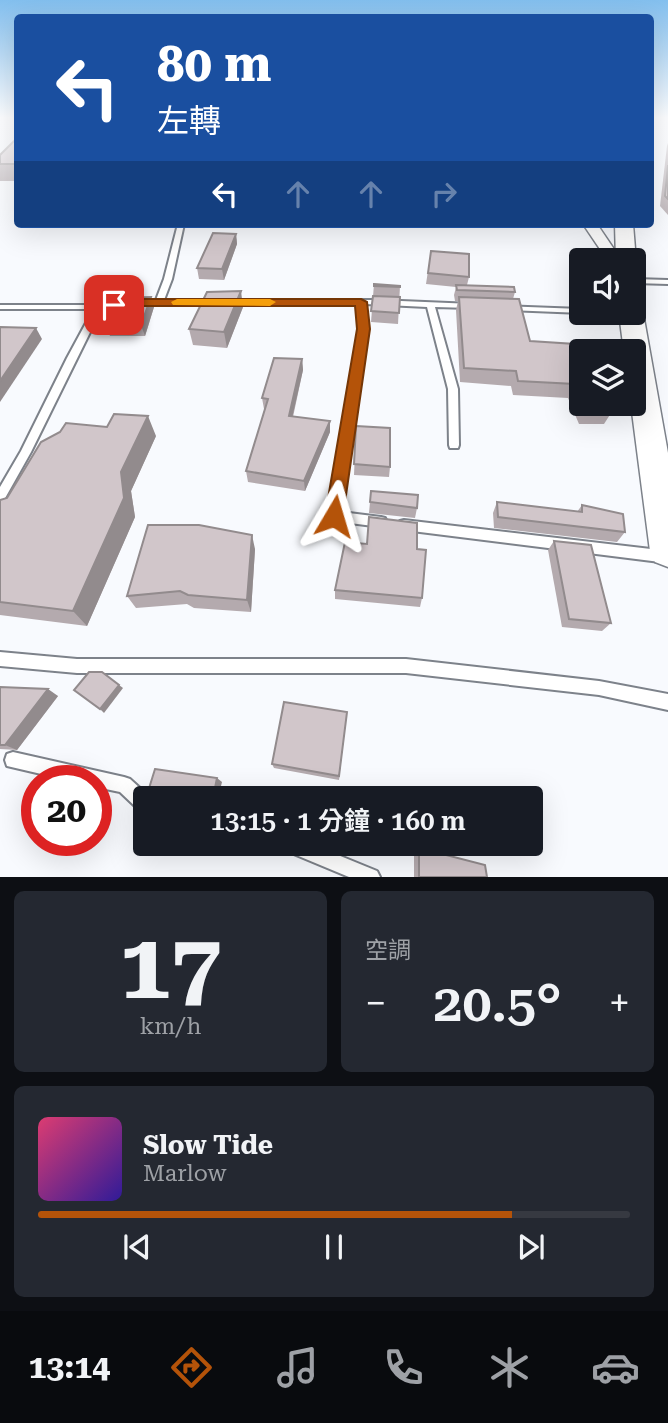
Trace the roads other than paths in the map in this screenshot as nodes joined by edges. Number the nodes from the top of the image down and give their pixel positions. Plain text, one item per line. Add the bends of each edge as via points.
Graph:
1 (180, 228) edge
2 (593, 228) edge
3 (624, 228) edge
4 (606, 248) edge
5 (625, 248) edge
6 (646, 281) edge
7 (668, 282) edge
8 (159, 302) junction
9 (361, 302) junction
10 (430, 304) junction
11 (114, 305) junction
12 (0, 307) edge
13 (485, 307) edge
14 (499, 307) edge
15 (569, 310) edge
16 (630, 325) edge
17 (454, 445) dead end
18 (0, 497) edge
19 (668, 551) edge
20 (668, 557) edge
21 (0, 659) edge
22 (668, 702) edge
23 (13, 760) dead end
24 (133, 793) edge
25 (319, 856) edge
26 (371, 877) edge

1 - 8 lane
2 - 4 street
3 - 5 main road
6 - 7 lane
8 - 9 lane
8 - 11 lane
9 - 10 lane
9 - 20 lane via 363,329 334,516
10 - 13 lane
10 - 17 lane via 453,389
11 - 12 lane
11 - 18 lane via 96,312
14 - 15 lane
16 - 19 main road
21 - 22 lane via 77,666 407,666 599,688
23 - 24 lane via 124,785
25 - 26 lane

